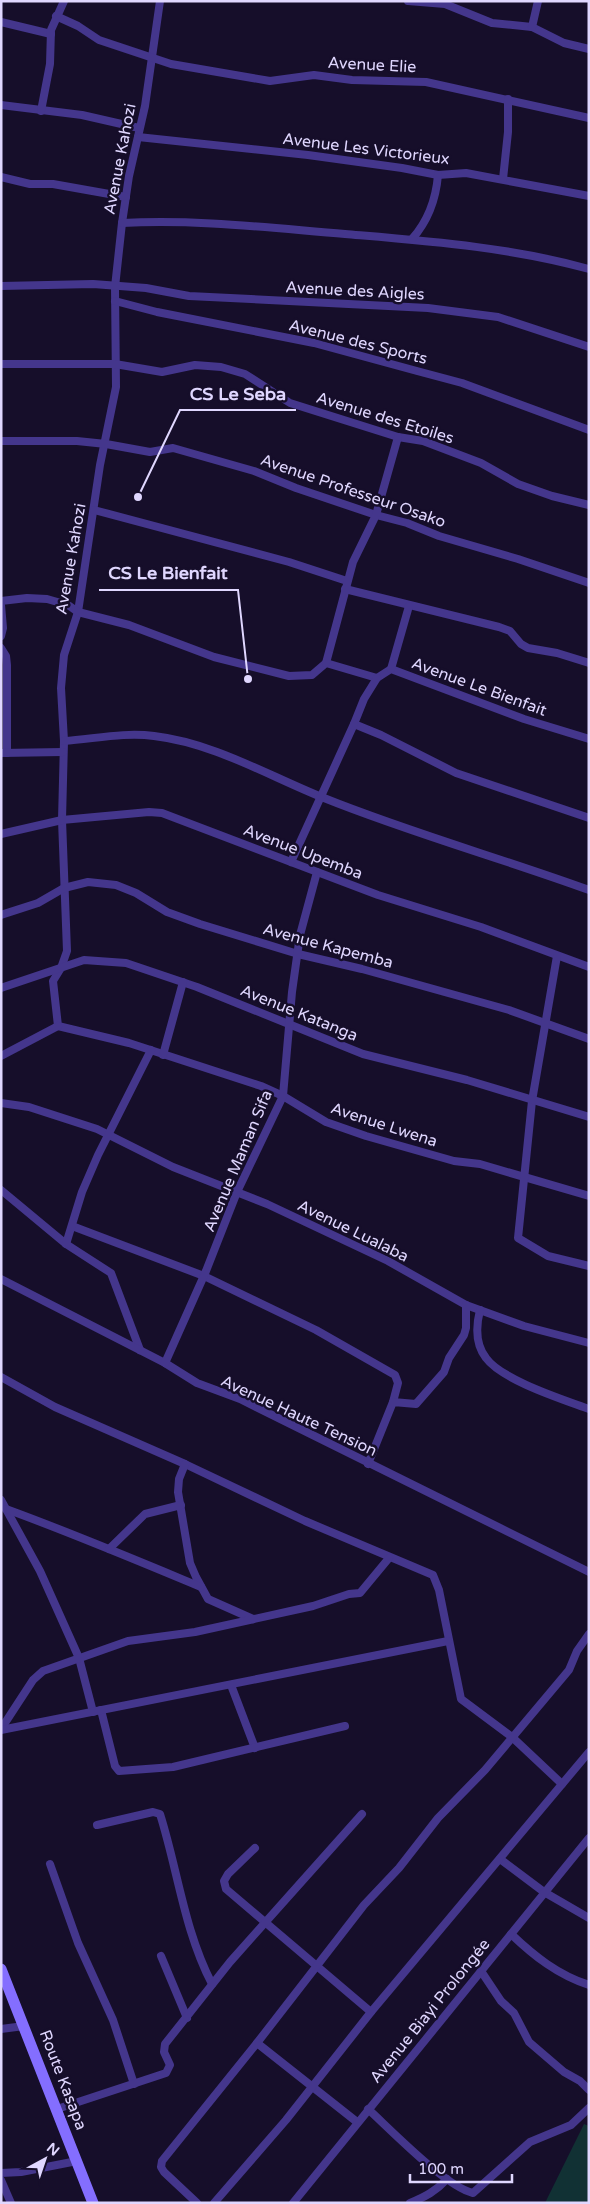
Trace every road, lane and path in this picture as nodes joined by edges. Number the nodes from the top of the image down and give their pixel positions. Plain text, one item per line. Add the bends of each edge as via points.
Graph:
1 (64, 1) edge
2 (160, 1) edge
3 (408, 1) edge
4 (538, 1) edge
5 (56, 16) junction
6 (1, 22) edge
7 (532, 27) junction
8 (51, 34) junction
9 (589, 49) edge
10 (151, 59) junction
11 (508, 99) junction
12 (1, 105) edge
13 (41, 111) junction
14 (589, 118) edge
15 (139, 128) junction
16 (138, 137) junction
17 (438, 175) junction
18 (1, 177) edge
19 (503, 178) junction
20 (589, 196) edge
21 (126, 197) junction
22 (122, 223) junction
23 (412, 239) junction
24 (589, 269) edge
25 (1, 286) edge
26 (115, 287) junction
27 (115, 301) junction
28 (589, 347) edge
29 (1, 364) edge
30 (115, 364) junction
31 (589, 430) edge
32 (398, 437) junction
33 (1, 441) edge
34 (106, 444) junction
35 (589, 505) edge
36 (94, 510) junction
37 (376, 515) junction
38 (589, 583) edge
39 (346, 585) junction
40 (1, 603) edge
41 (409, 606) junction
42 (78, 612) junction
43 (1, 636) edge
44 (1, 648) edge
45 (326, 663) junction
46 (589, 663) edge
47 (391, 670) junction
48 (377, 678) junction
49 (4, 681) edge
50 (354, 724) junction
51 (589, 740) edge
52 (64, 741) junction
53 (63, 752) junction
54 (4, 753) edge
55 (320, 796) junction
56 (589, 818) edge
57 (62, 820) junction
58 (1, 834) edge
59 (291, 862) junction
60 (317, 872) junction
61 (64, 888) junction
62 (589, 890) edge
63 (1, 915) edge
64 (298, 954) junction
65 (558, 956) junction
66 (589, 967) edge
67 (61, 968) junction
68 (183, 982) junction
69 (1, 988) edge
70 (546, 1024) junction
71 (58, 1026) junction
72 (291, 1026) junction
73 (589, 1039) edge
74 (151, 1050) junction
75 (163, 1055) junction
76 (1, 1056) edge
77 (283, 1096) junction
78 (532, 1101) junction
79 (1, 1103) edge
80 (589, 1117) edge
81 (108, 1134) junction
82 (526, 1176) junction
83 (1, 1190) edge
84 (237, 1192) junction
85 (589, 1196) edge
86 (72, 1226) junction
87 (66, 1244) junction
88 (589, 1266) edge
89 (204, 1276) junction
90 (1, 1279) edge
91 (466, 1305) junction
92 (480, 1310) junction
93 (589, 1343) edge
94 (140, 1350) junction
95 (165, 1363) junction
96 (1, 1377) edge
97 (393, 1402) junction
98 (589, 1409) edge
99 (185, 1464) junction
100 (368, 1464) junction
101 (1, 1500) edge
102 (181, 1505) junction
103 (6, 1508) junction
104 (109, 1549) junction
105 (389, 1558) junction
106 (589, 1572) edge
107 (201, 1587) junction
108 (253, 1619) junction
109 (589, 1634) edge
110 (448, 1641) junction
111 (79, 1658) junction
112 (231, 1685) junction
113 (97, 1711) junction
114 (345, 1726) dead end
115 (1, 1730) edge
116 (512, 1737) junction
117 (255, 1748) junction
118 (589, 1752) edge
119 (562, 1784) junction
120 (362, 1814) dead end
121 (97, 1825) dead end
122 (589, 1838) edge
123 (255, 1848) dead end
124 (500, 1858) junction
125 (50, 1864) dead end
126 (544, 1892) junction
127 (589, 1918) edge
128 (266, 1923) junction
129 (511, 1934) junction
130 (161, 1956) dead end
131 (318, 1968) junction
132 (1, 1969) edge
133 (481, 1971) junction
134 (212, 1984) junction
135 (589, 1986) edge
136 (371, 2012) junction
137 (187, 2018) junction
138 (24, 2026) junction
139 (1, 2029) edge
140 (257, 2044) junction
141 (134, 2084) junction
142 (313, 2086) junction
143 (589, 2090) edge
144 (589, 2108) edge
145 (57, 2109) junction
146 (368, 2109) junction
147 (357, 2122) junction
148 (77, 2161) junction
149 (1, 2173) edge
150 (447, 2179) junction
151 (1, 2180) edge
152 (473, 2193) junction
153 (11, 2203) edge
154 (93, 2203) edge
155 (198, 2203) edge
156 (214, 2203) edge
157 (293, 2203) edge
158 (410, 2203) edge
159 (475, 2203) edge

1 - 5 street
2 - 10 street, Avenue Kahozi
3 - 7 street via 445,4 492,23
4 - 7 street
5 - 8 street
5 - 10 street, Avenue Elie via 99,40
6 - 8 street
7 - 9 street via 564,43
8 - 13 street via 50,64
10 - 11 street, Avenue Elie via 270,81 314,75 352,80 412,80
10 - 15 street, Avenue Kahozi
11 - 14 street, Avenue Elie
11 - 19 street
12 - 13 street
13 - 15 street via 82,115
15 - 16 street, Avenue Kahozi
16 - 17 street, Avenue Les Victorieux via 308,155
16 - 21 street, Avenue Kahozi
17 - 19 street, Avenue Les Victorieux via 466,173
17 - 23 street via 437,190 427,220
18 - 21 street
19 - 20 street, Avenue Les Victorieux
21 - 22 street, Avenue Kahozi
22 - 23 street via 210,222
22 - 26 street, Avenue Kahozi
23 - 24 street via 553,259
25 - 26 street, Avenue des Aigles via 68,284
26 - 27 street, Avenue Kahozi
26 - 28 street, Avenue des Aigles via 146,288 189,296 443,310 498,317
27 - 30 street, Avenue Kahozi
27 - 31 street, Avenue des Sports via 314,343 426,373
29 - 30 street, Avenue des Etoiles
30 - 32 street, Avenue des Etoiles via 162,372 195,365 221,366 245,374 290,403
30 - 34 street, Avenue Kahozi via 116,387
32 - 35 street, Avenue des Etoiles via 423,441 481,463 518,484
32 - 37 street
33 - 34 street, Avenue Professeur Osako
34 - 36 street, Avenue Kahozi
34 - 37 street, Avenue Professeur Osako via 150,452 173,448 254,471
36 - 39 street via 289,562
36 - 42 street, Avenue Kahozi
37 - 38 street, Avenue Professeur Osako via 407,522 439,536
37 - 39 street via 361,542
39 - 41 street
39 - 45 street
40 - 42 street via 26,598 48,599
40 - 43 street
41 - 46 street via 504,629 528,648 557,652
41 - 47 street
42 - 45 street via 129,625 214,657 289,676 312,675
42 - 52 street, Avenue Kahozi via 64,655 61,688
44 - 49 street via 6,656
45 - 48 street
47 - 48 street, Avenue Le Bienfait
47 - 51 street, Avenue Le Bienfait
48 - 50 street
49 - 54 street
50 - 55 street
50 - 56 street via 456,773
52 - 53 street, Avenue Kahozi
52 - 55 street via 134,734 156,736 247,763
53 - 54 street
53 - 57 street, Avenue Kahozi
55 - 59 street
55 - 62 street
57 - 58 street, Avenue Upemba
57 - 59 street, Avenue Upemba via 162,813
57 - 61 street, Avenue Kahozi
59 - 60 street, Avenue Upemba
60 - 64 street, Avenue Maman Sifa
60 - 65 street, Avenue Upemba
61 - 63 street, Avenue Kapemba via 38,903
61 - 64 street, Avenue Kapemba via 88,882 116,885 167,912
61 - 67 street, Avenue Kahozi via 67,951
64 - 70 street, Avenue Kapemba via 509,1010
64 - 72 street, Avenue Maman Sifa
65 - 66 street, Avenue Upemba
65 - 70 street
67 - 68 street, Avenue Katanga via 84,960 102,960 126,963
67 - 69 street, Avenue Katanga via 39,978
67 - 71 street, Avenue Kahozi via 53,981
68 - 72 street, Avenue Katanga
68 - 75 street
70 - 73 street, Avenue Kapemba
70 - 78 street
71 - 74 street
71 - 76 street
72 - 77 street, Avenue Maman Sifa
72 - 78 street, Avenue Katanga via 364,1054
74 - 75 street, Avenue Lwena
74 - 81 street
75 - 77 street, Avenue Lwena
77 - 82 street, Avenue Lwena via 326,1122 366,1136 454,1161
77 - 84 street, Avenue Maman Sifa
78 - 80 street, Avenue Katanga
78 - 82 street
79 - 81 street, Avenue Lualaba via 29,1107
81 - 84 street, Avenue Lualaba via 173,1166
81 - 86 street via 87,1179
82 - 85 street, Avenue Lwena
82 - 88 street via 520,1240 548,1256
83 - 87 street
84 - 89 street, Avenue Maman Sifa
84 - 91 street, Avenue Lualaba via 388,1261
86 - 87 street
86 - 89 street
87 - 94 street via 114,1276
89 - 95 street, Avenue Maman Sifa
89 - 97 street via 316,1330 395,1375 398,1383
90 - 94 street, Avenue Haute Tension
91 - 92 street, Avenue Lualaba
91 - 97 street via 465,1332 444,1372 416,1404
92 - 93 street, Avenue Lualaba via 524,1326
92 - 98 street via 476,1330 482,1352 488,1360 527,1387
94 - 95 street, Avenue Haute Tension
95 - 100 street, Avenue Haute Tension via 197,1383 240,1399
96 - 99 street via 55,1407
97 - 100 street
99 - 102 street via 178,1486
99 - 105 street
100 - 106 street, Avenue Haute Tension
101 - 103 street
102 - 104 street via 145,1514
102 - 107 street via 190,1563
103 - 104 street
103 - 111 street via 40,1571
104 - 107 street
105 - 108 street via 360,1593
105 - 110 street via 429,1573 437,1580
107 - 108 street via 212,1601
108 - 111 street via 194,1632 128,1641
109 - 116 street via 569,1670
110 - 112 street
110 - 116 street via 461,1699
111 - 113 street
111 - 115 street via 44,1671 33,1680
112 - 113 street
112 - 117 street
113 - 115 street
113 - 117 street via 119,1771 173,1766
114 - 117 street
116 - 119 street
116 - 131 street via 364,1905
118 - 119 street
119 - 124 street
120 - 128 street
121 - 134 street via 153,1812 160,1814 185,1916
122 - 126 street, Avenue Biayi Prolongée
123 - 128 street via 228,1874 224,1885
124 - 126 street
124 - 136 street
125 - 141 street via 78,1943 113,2020
126 - 127 street
126 - 129 street, Avenue Biayi Prolongée
128 - 131 street
128 - 134 street
129 - 133 street, Avenue Biayi Prolongée
129 - 135 street via 535,1958
130 - 137 street
131 - 136 street
131 - 140 street
132 - 138 main road, Route Kasapa
133 - 143 street via 501,2001 514,2013 529,2042
133 - 146 street, Avenue Biayi Prolongée
134 - 137 street
136 - 142 street
137 - 141 street via 164,2046 170,2070
138 - 139 street
138 - 145 main road, Route Kasapa
140 - 142 street
140 - 155 street via 162,2161 160,2167 164,2172
141 - 145 street
142 - 147 street
142 - 156 street
144 - 152 street via 571,2124 530,2142
145 - 148 main road, Route Kasapa
146 - 147 street, Avenue Biayi Prolongée
146 - 150 street
147 - 157 street, Avenue Biayi Prolongée
148 - 149 street
148 - 154 main road, Route Kasapa
150 - 152 street via 463,2191
150 - 158 street via 427,2196
151 - 153 street
152 - 159 street

